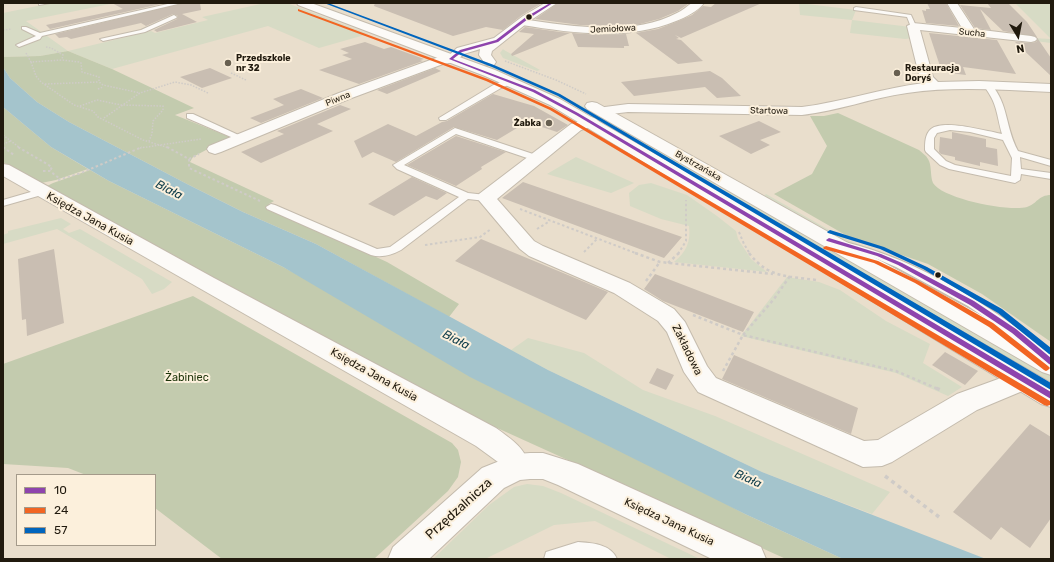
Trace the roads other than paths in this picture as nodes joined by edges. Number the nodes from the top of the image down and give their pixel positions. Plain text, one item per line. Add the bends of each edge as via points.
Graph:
1 (47, 3) edge
2 (179, 3) edge
3 (302, 3) edge
4 (552, 3) edge
5 (699, 3) edge
6 (952, 3) edge
7 (41, 4) dead end
8 (329, 4) edge
9 (156, 8) junction
10 (315, 8) junction
11 (856, 9) dead end
12 (174, 17) junction
13 (182, 18) dead end
14 (522, 22) junction
15 (913, 26) junction
16 (24, 28) dead end
17 (969, 30) dead end
18 (39, 35) junction
19 (103, 39) dead end
20 (1031, 39) dead end
21 (497, 41) junction
22 (18, 45) dead end
23 (462, 55) junction
24 (488, 56) junction
25 (510, 81) junction
26 (935, 86) junction
27 (988, 86) junction
28 (1051, 88) edge
29 (190, 116) dead end
30 (596, 117) junction
31 (443, 118) dead end
32 (241, 138) junction
33 (1007, 138) junction
34 (212, 144) road end
35 (1015, 153) junction
36 (536, 158) junction
37 (1051, 163) edge
38 (3, 169) edge
39 (1017, 171) junction
40 (1051, 176) edge
41 (52, 184) junction
42 (489, 201) junction
43 (3, 203) edge
44 (271, 206) road end
45 (826, 239) junction
46 (1051, 362) edge
47 (1051, 365) edge
48 (1023, 380) junction
49 (1051, 396) edge
50 (517, 467) junction
51 (405, 559) edge
52 (553, 559) edge
53 (608, 559) edge
54 (749, 559) edge

1 - 7 lane
2 - 9 lane
3 - 10 street, Bystrzańska
4 - 14 street
5 - 14 street, Jemiołowa via 689,11 662,22 614,30 591,31
6 - 17 street, Sucha
8 - 10 street
8 - 23 street, Bystrzańska
9 - 12 lane
9 - 18 lane
10 - 23 street, Bystrzańska
11 - 15 lane via 909,16
12 - 13 lane
12 - 19 lane via 143,31
14 - 21 street
15 - 20 street, Sucha
15 - 26 street via 927,79
16 - 18 lane
18 - 22 lane via 38,38
21 - 23 street, Piwna
21 - 24 street
23 - 24 street, Bystrzańska
23 - 25 street, Bystrzańska
23 - 32 street, Piwna via 344,96
24 - 30 street, Bystrzańska via 555,88
25 - 30 street, Bystrzańska
25 - 31 lane
26 - 27 street, Startowa
26 - 30 street, Startowa via 898,91 820,110 628,108
27 - 28 street, Startowa
27 - 33 lane via 998,99
29 - 32 lane
30 - 36 street via 576,127
30 - 45 street, Bystrzańska
30 - 48 street, Bystrzańska
32 - 34 street, Piwna
33 - 35 lane
33 - 39 lane via 959,128 942,129 934,131 930,138 929,150 939,160 952,167 1015,180
35 - 37 lane
35 - 39 lane
36 - 42 street
36 - 42 lane via 455,131 398,165 452,189
38 - 41 street, Księdza Jana Kusia
39 - 40 lane
41 - 43 lane
41 - 50 street, Księdza Jana Kusia via 486,437 508,453
42 - 44 lane via 407,240 390,252 376,253
42 - 48 street, Zakładowa via 527,245 536,251 622,288 666,315 673,322 696,372 714,390 863,454 882,453 967,402
45 - 46 lane via 878,255 921,275 996,318
45 - 47 street, Bystrzańska
48 - 49 street, Bystrzańska
50 - 51 street, Przędzalnicza via 480,488
50 - 54 street, Księdza Jana Kusia via 544,466 554,469
52 - 53 lane via 578,551 597,553

